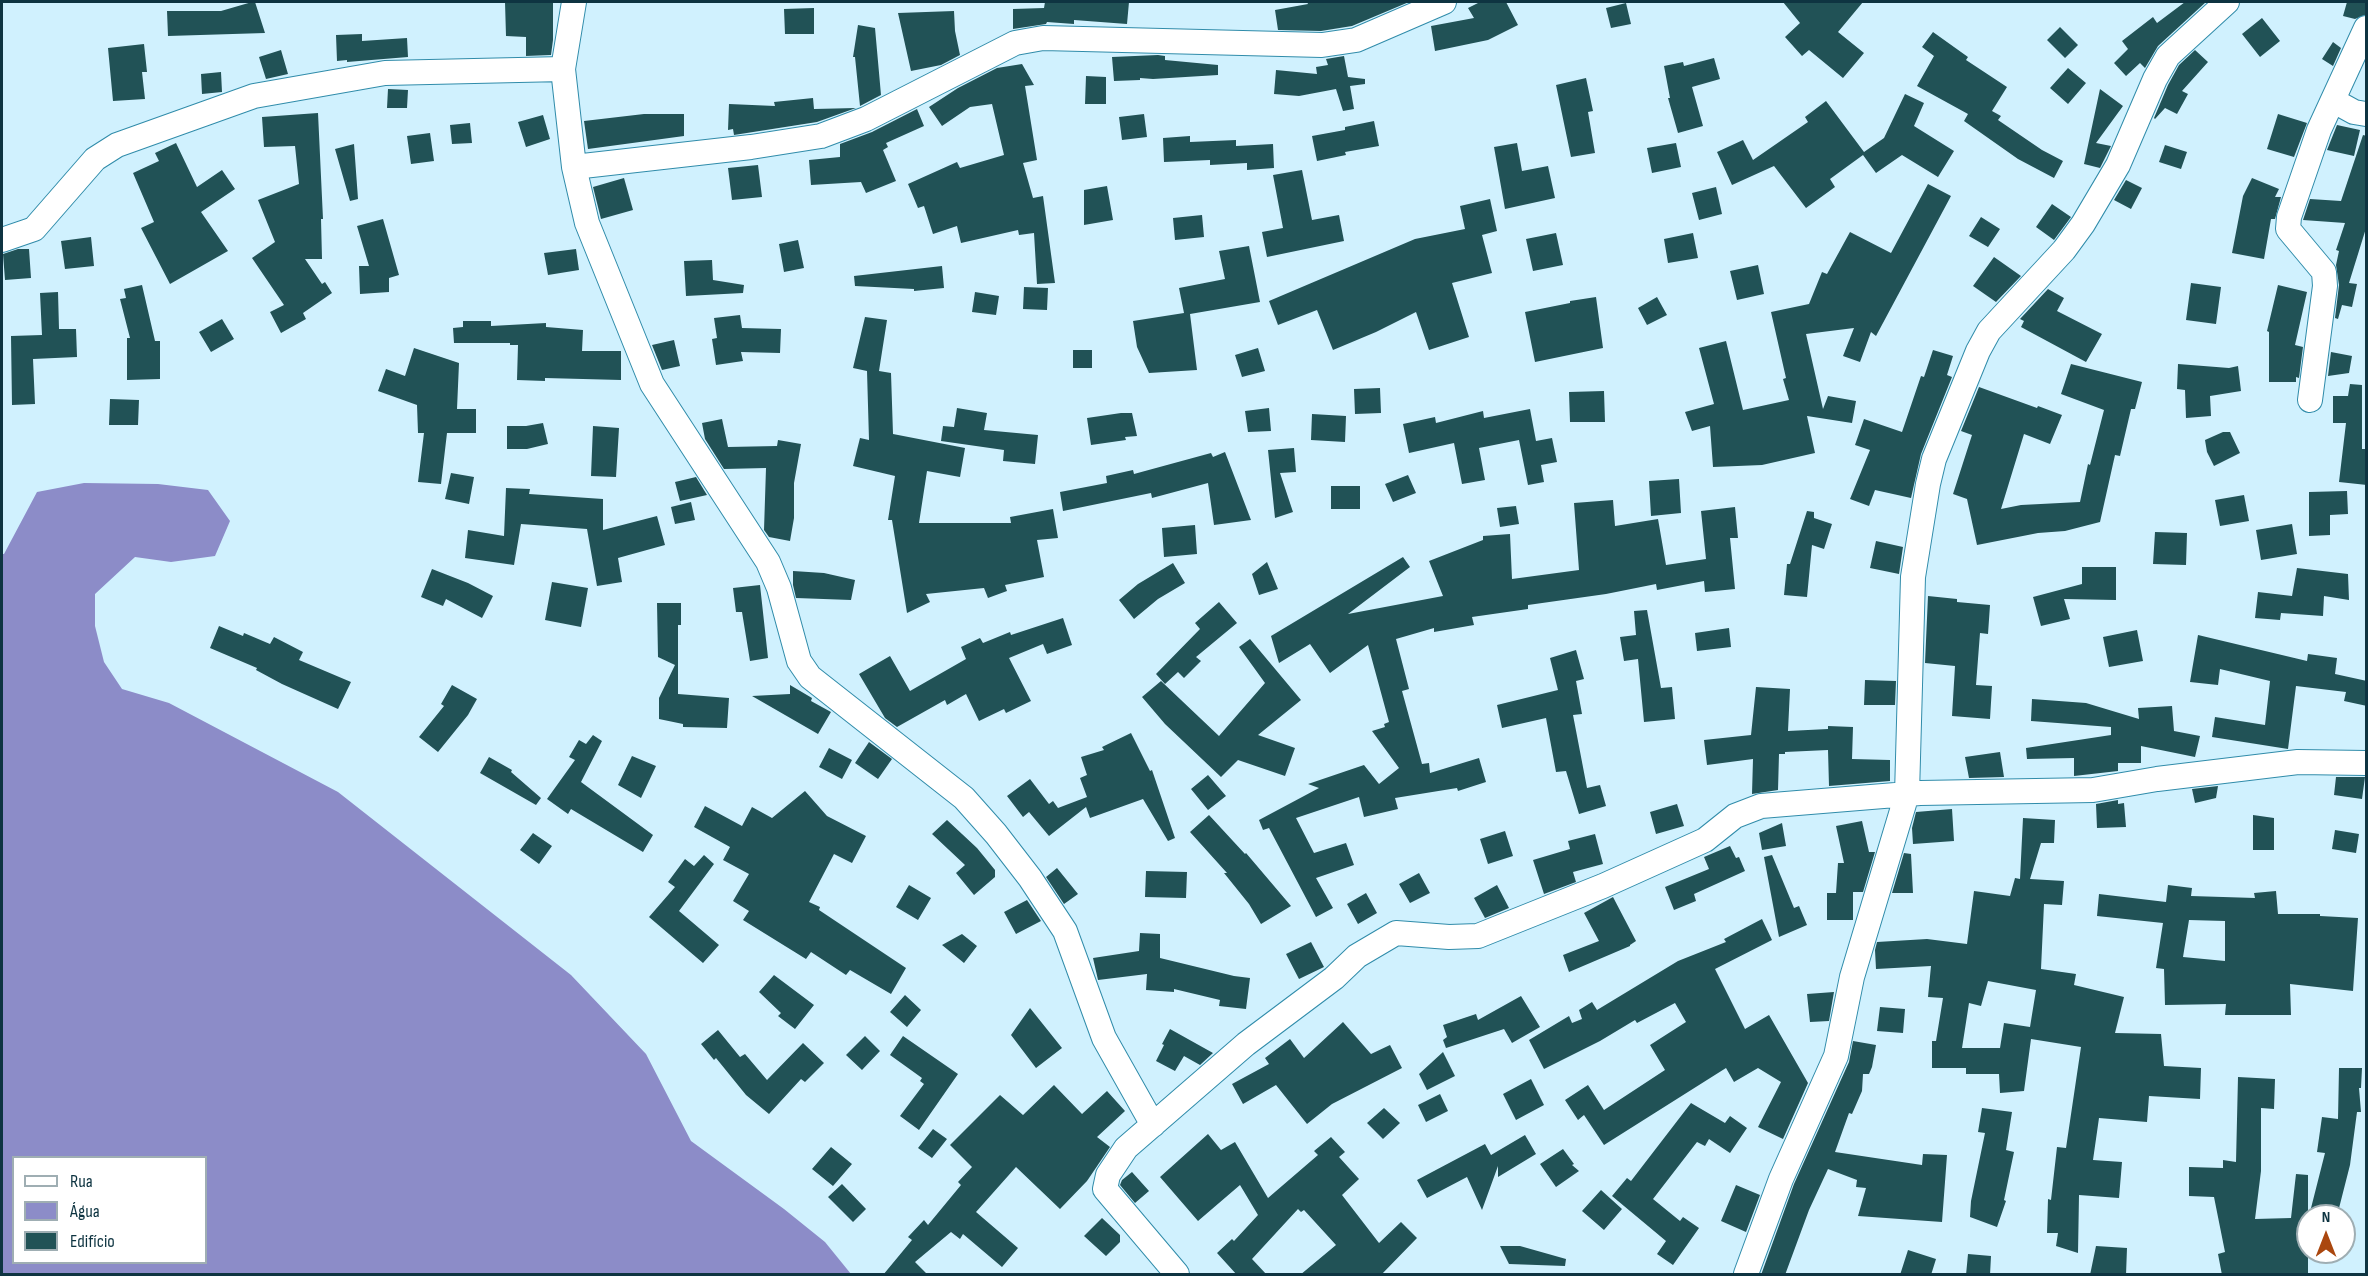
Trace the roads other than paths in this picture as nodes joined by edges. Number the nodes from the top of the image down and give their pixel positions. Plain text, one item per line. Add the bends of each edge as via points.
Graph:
1 (574, 2) edge
2 (1444, 2) edge
3 (2227, 2) edge
4 (2367, 28) edge
5 (563, 69) junction
6 (2334, 101) junction
7 (2367, 114) edge
8 (574, 167) junction
9 (2, 240) edge
10 (2310, 400) dead end
11 (2367, 763) edge
12 (1907, 794) junction
13 (1153, 1125) junction
14 (1177, 1275) edge
15 (1746, 1275) edge

1 - 5 street
2 - 8 street via 1356,40 1322,45 1043,38 1015,43 866,119 821,136
3 - 12 street via 2168,56 2118,165 2083,224 1989,331 1977,351 1934,459 1912,577
4 - 6 street
5 - 8 street
5 - 9 street via 385,73 254,96 117,145 95,159 34,229
6 - 7 street
6 - 10 street via 2319,130 2288,229 2324,272
8 - 13 street via 587,223 652,384 768,562 799,661 810,677 964,798 1023,869 1065,931 1104,1038
11 - 12 street via 2298,762 2093,790
12 - 13 street via 1761,806 1735,816 1705,840 1478,936 1396,933 1357,956 1246,1044
12 - 15 street via 1852,976 1836,1056 1781,1179
13 - 14 street via 1126,1148 1107,1175 1105,1189

